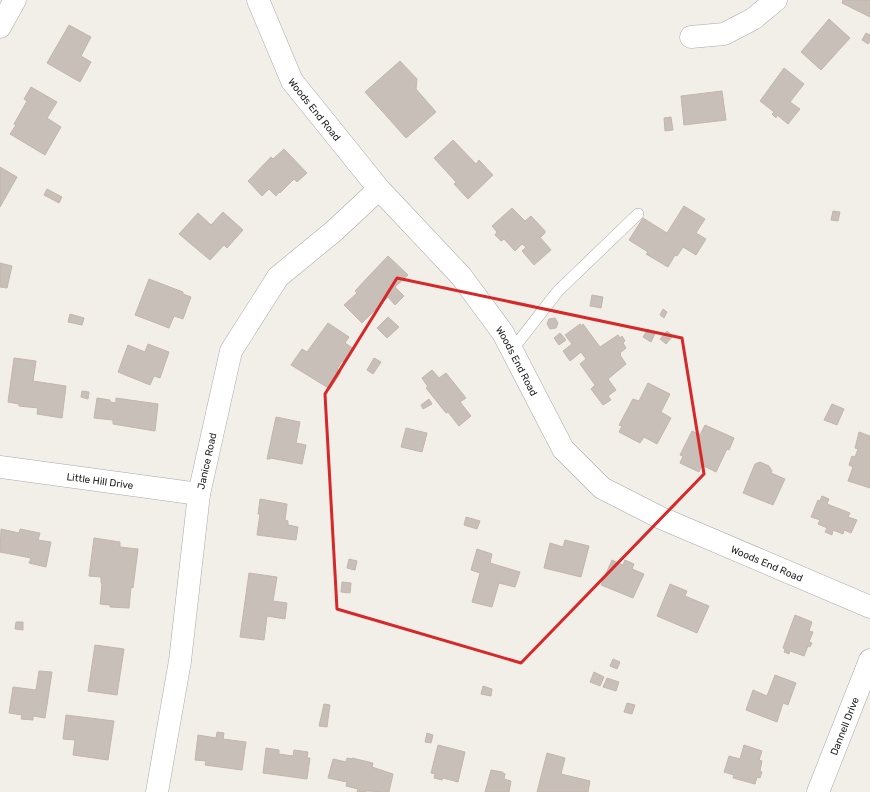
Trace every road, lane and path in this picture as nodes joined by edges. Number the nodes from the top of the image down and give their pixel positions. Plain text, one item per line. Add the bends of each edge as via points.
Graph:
1 (15, 0) edge
2 (258, 0) edge
3 (776, 0) edge
4 (0, 27) edge
5 (691, 37) dead end
6 (379, 189) junction
7 (638, 214) dead end
8 (512, 350) junction
9 (0, 467) edge
10 (199, 494) junction
11 (870, 607) edge
12 (870, 660) edge
13 (157, 792) edge
14 (818, 792) edge

1 - 4 street
2 - 6 street, Woods End Road via 292,81
3 - 5 street via 753,19 724,34
6 - 8 street, Woods End Road via 461,276 503,333
6 - 10 street, Janice Road via 334,231 278,277 231,351
7 - 8 lane via 558,290
8 - 11 street, Woods End Road via 563,449 602,488 661,518
9 - 10 street, Little Hill Drive
10 - 13 street, Janice Road via 180,661
12 - 14 street, Dannell Drive

